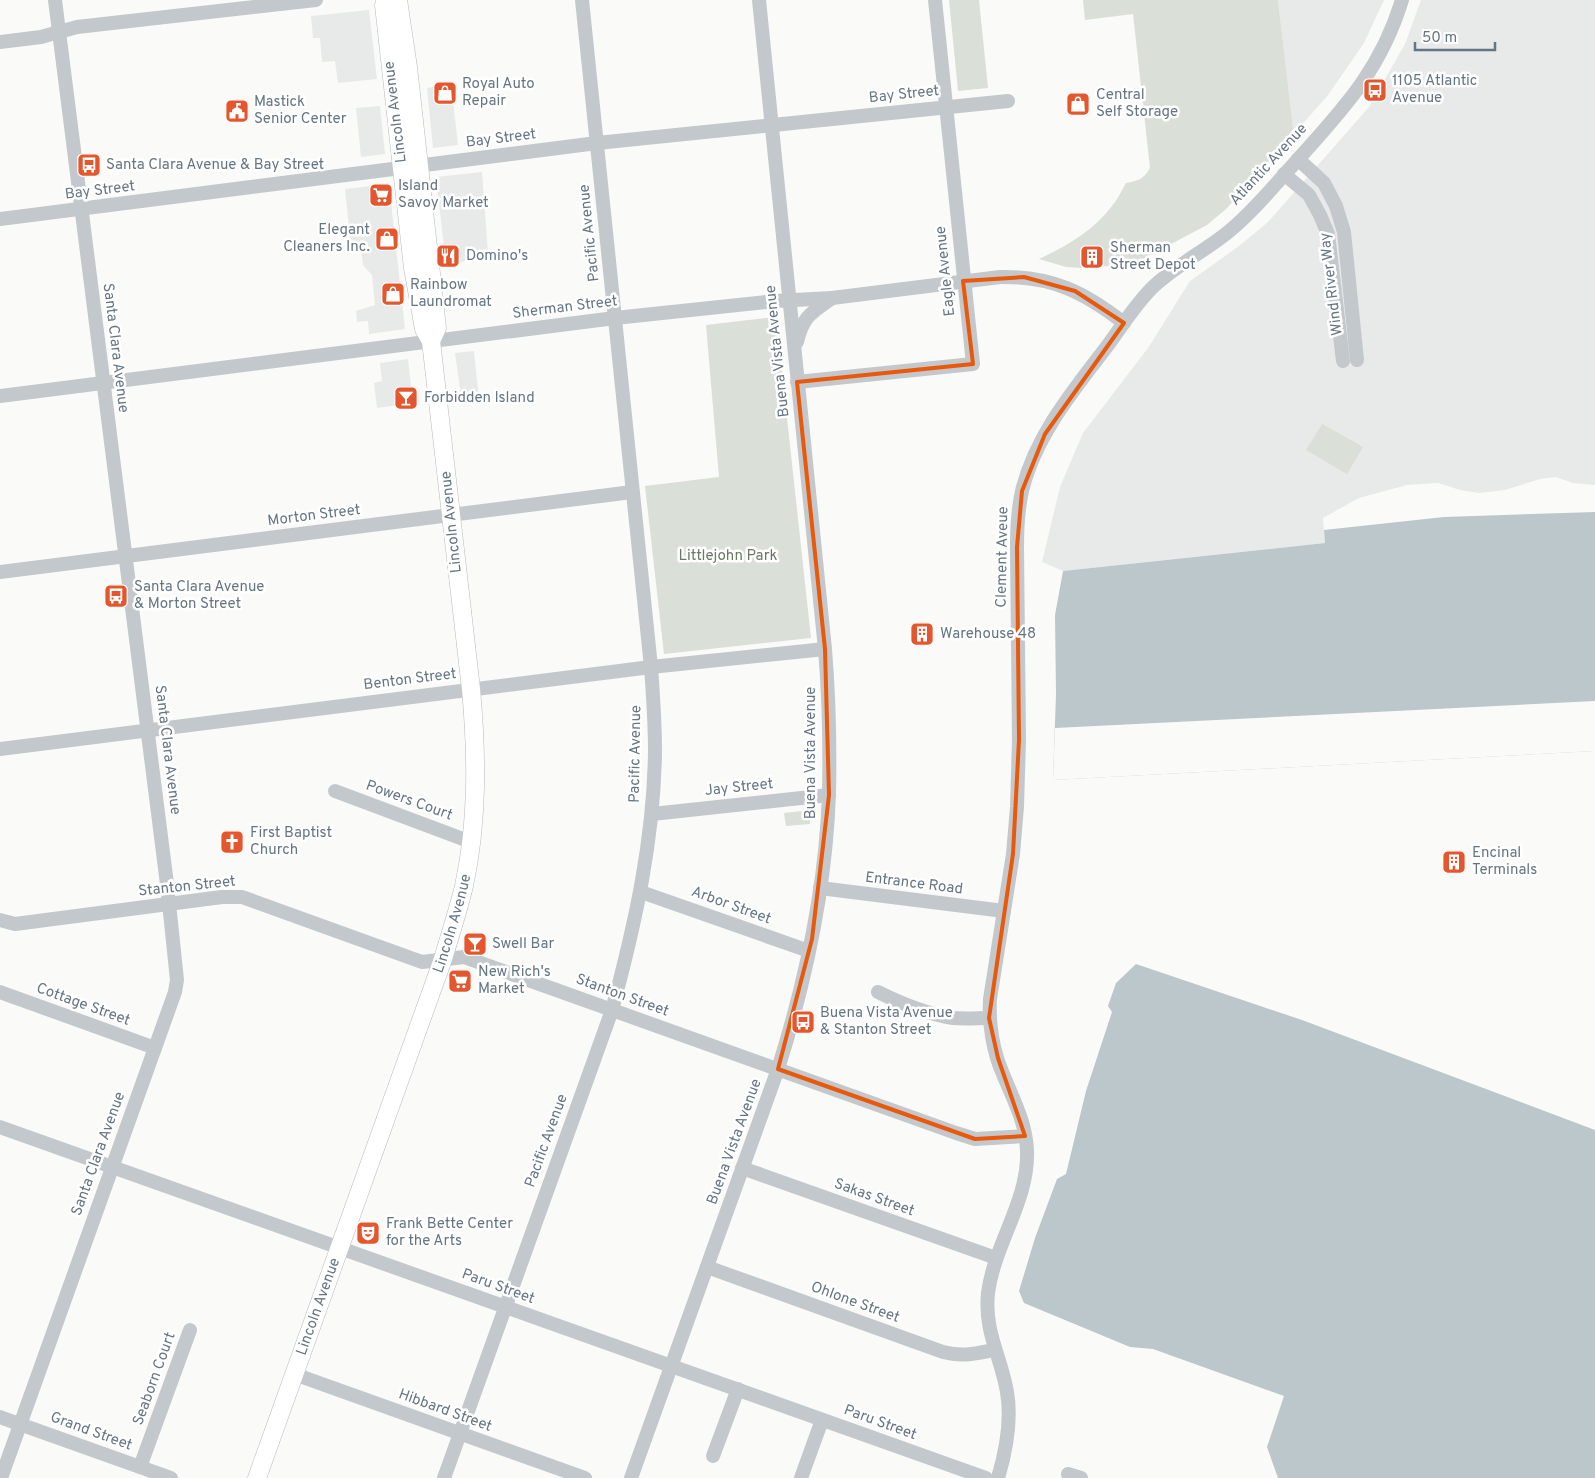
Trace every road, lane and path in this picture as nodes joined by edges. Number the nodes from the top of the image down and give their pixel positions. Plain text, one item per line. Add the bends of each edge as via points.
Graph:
1 (55, 0) edge
2 (316, 0) edge
3 (386, 0) edge
4 (398, 0) edge
5 (582, 0) edge
6 (759, 0) edge
7 (935, 0) edge
8 (1402, 0) edge
9 (58, 32) junction
10 (0, 42) edge
11 (1008, 101) dead end
12 (946, 107) junction
13 (771, 125) junction
14 (597, 143) junction
15 (1298, 159) junction
16 (411, 167) junction
17 (1284, 174) junction
18 (81, 209) junction
19 (0, 219) edge
20 (963, 281) junction
21 (832, 298) junction
22 (789, 301) junction
23 (615, 318) junction
24 (1124, 323) junction
25 (431, 341) junction
26 (795, 350) junction
27 (1357, 360) dead end
28 (1343, 361) dead end
29 (103, 382) junction
30 (798, 382) junction
31 (0, 396) edge
32 (632, 492) junction
33 (452, 515) junction
34 (125, 556) junction
35 (0, 572) edge
36 (825, 649) junction
37 (651, 667) junction
38 (471, 689) junction
39 (148, 730) junction
40 (0, 749) edge
41 (335, 791) dead end
42 (829, 795) junction
43 (652, 814) junction
44 (471, 842) junction
45 (820, 888) junction
46 (641, 892) junction
47 (170, 904) junction
48 (1004, 911) junction
49 (0, 920) edge
50 (809, 951) junction
51 (443, 959) junction
52 (0, 992) edge
53 (878, 992) dead end
54 (612, 1010) junction
55 (989, 1018) junction
56 (155, 1048) junction
57 (778, 1069) junction
58 (0, 1127) edge
59 (1025, 1136) junction
60 (112, 1167) junction
61 (742, 1168) junction
62 (340, 1248) junction
63 (996, 1258) junction
64 (707, 1267) junction
65 (505, 1307) junction
66 (190, 1330) dead end
67 (994, 1350) junction
68 (671, 1366) junction
69 (294, 1374) junction
70 (738, 1389) junction
71 (0, 1417) edge
72 (822, 1420) junction
73 (20, 1424) junction
74 (460, 1433) junction
75 (713, 1456) dead end
76 (140, 1467) junction
77 (1, 1478) edge
78 (171, 1478) edge
79 (257, 1478) edge
80 (444, 1478) edge
81 (585, 1478) edge
82 (631, 1478) edge
83 (801, 1478) edge
84 (986, 1478) edge
85 (998, 1478) edge

1 - 9 street, Santa Clara Avenue
2 - 9 street via 77,27
3 - 16 main road, Lincoln Avenue via 389,50
4 - 16 main road, Lincoln Avenue via 408,67
5 - 14 street, Pacific Avenue
6 - 13 street, Buena Vista Avenue
7 - 12 street, Eagle Avenue
8 - 15 street, Atlantic Avenue via 1390,36 1370,72
9 - 10 street
9 - 18 street, Santa Clara Avenue
11 - 12 street, Bay Street
12 - 13 street, Bay Street
12 - 20 street, Eagle Avenue
13 - 14 street, Bay Street
13 - 22 street, Buena Vista Avenue
14 - 16 street, Bay Street
14 - 23 street, Pacific Avenue
15 - 17 street, Atlantic Avenue
15 - 27 street, Wind River Way via 1324,183 1344,232
16 - 18 street, Bay Street
16 - 25 main road, Lincoln Avenue via 437,328
17 - 24 street, Atlantic Avenue via 1238,223 1152,288
17 - 28 street, Wind River Way via 1309,195 1328,234
18 - 19 street, Bay Street
18 - 29 street, Santa Clara Avenue
20 - 21 street, Sherman Street
20 - 24 street, Sherman Street via 1016,277 1047,281 1096,302
20 - 30 street, Eagle Avenue via 973,364
21 - 22 street, Sherman Street
21 - 26 street via 806,317
22 - 23 street, Sherman Street
22 - 26 street, Buena Vista Avenue
23 - 25 street, Sherman Street
23 - 32 street, Pacific Avenue
24 - 48 street, Clement Aveue via 1045,434 1022,491 1017,547 1017,806
25 - 29 street, Sherman Street
25 - 33 main road, Lincoln Avenue
26 - 30 street, Buena Vista Avenue
29 - 31 street, Sherman Street
29 - 34 street, Santa Clara Avenue
30 - 36 street, Buena Vista Avenue
32 - 33 street, Morton Street
32 - 37 street, Pacific Avenue
33 - 34 street, Morton Street
33 - 38 main road, Lincoln Avenue
34 - 35 street, Morton Street
34 - 39 street, Santa Clara Avenue
36 - 37 street, Benton Street
36 - 42 street, Buena Vista Avenue
37 - 38 street, Benton Street
37 - 43 street, Pacific Avenue via 655,750
38 - 39 street, Benton Street
38 - 44 main road, Lincoln Avenue via 476,766
39 - 40 street, Benton Street
39 - 47 street, Santa Clara Avenue
41 - 44 street, Powers Court
42 - 43 street, Jay Street
42 - 45 street, Buena Vista Avenue
43 - 46 street, Pacific Avenue
44 - 51 main road, Lincoln Avenue via 464,885
45 - 48 street, Entrance Road
45 - 50 street, Buena Vista Avenue
46 - 50 street, Arbor Street
46 - 54 street, Pacific Avenue
47 - 49 street, Stanton Street via 15,924
47 - 51 street, Stanton Street via 247,898 422,962
47 - 56 street, Santa Clara Avenue via 175,992
48 - 55 street, Clement Aveue
50 - 57 street, Buena Vista Avenue
51 - 54 street, Stanton Street via 464,957
51 - 62 main road, Lincoln Avenue
52 - 56 street, Cottage Street
53 - 55 street via 937,1015
54 - 57 street, Stanton Street
54 - 65 street, Pacific Avenue
55 - 59 street, Clement Aveue via 998,1058 1019,1110
56 - 60 street, Santa Clara Avenue
57 - 59 street, Stanton Street via 956,1134 975,1139
57 - 61 street, Buena Vista Avenue
58 - 60 street, Paru Street
59 - 63 street, Clement Aveue via 1025,1173
60 - 62 street, Paru Street
60 - 73 street, Santa Clara Avenue
61 - 63 street, Sakas Street
61 - 64 street, Buena Vista Avenue
62 - 65 street, Paru Street
62 - 69 main road, Lincoln Avenue
63 - 67 street, Clement Aveue via 987,1311
64 - 67 street, Ohlone Street via 943,1352 969,1356
64 - 68 street, Buena Vista Avenue
65 - 68 street, Paru Street
65 - 74 street, Pacific Avenue
66 - 76 street, Seaborn Court
67 - 85 street, Clement Aveue via 1007,1393 1008,1408 1008,1434
68 - 70 street, Paru Street
68 - 82 street, Buena Vista Avenue
69 - 74 street, Hibbard Street
69 - 79 main road, Lincoln Avenue
70 - 72 street, Paru Street
70 - 75 street
71 - 73 street, Grand Street
72 - 83 street
72 - 84 street, Paru Street
73 - 76 street, Grand Street
73 - 77 street, Santa Clara Avenue
74 - 80 street, Pacific Avenue
74 - 81 street, Hibbard Street
76 - 78 street, Grand Street

